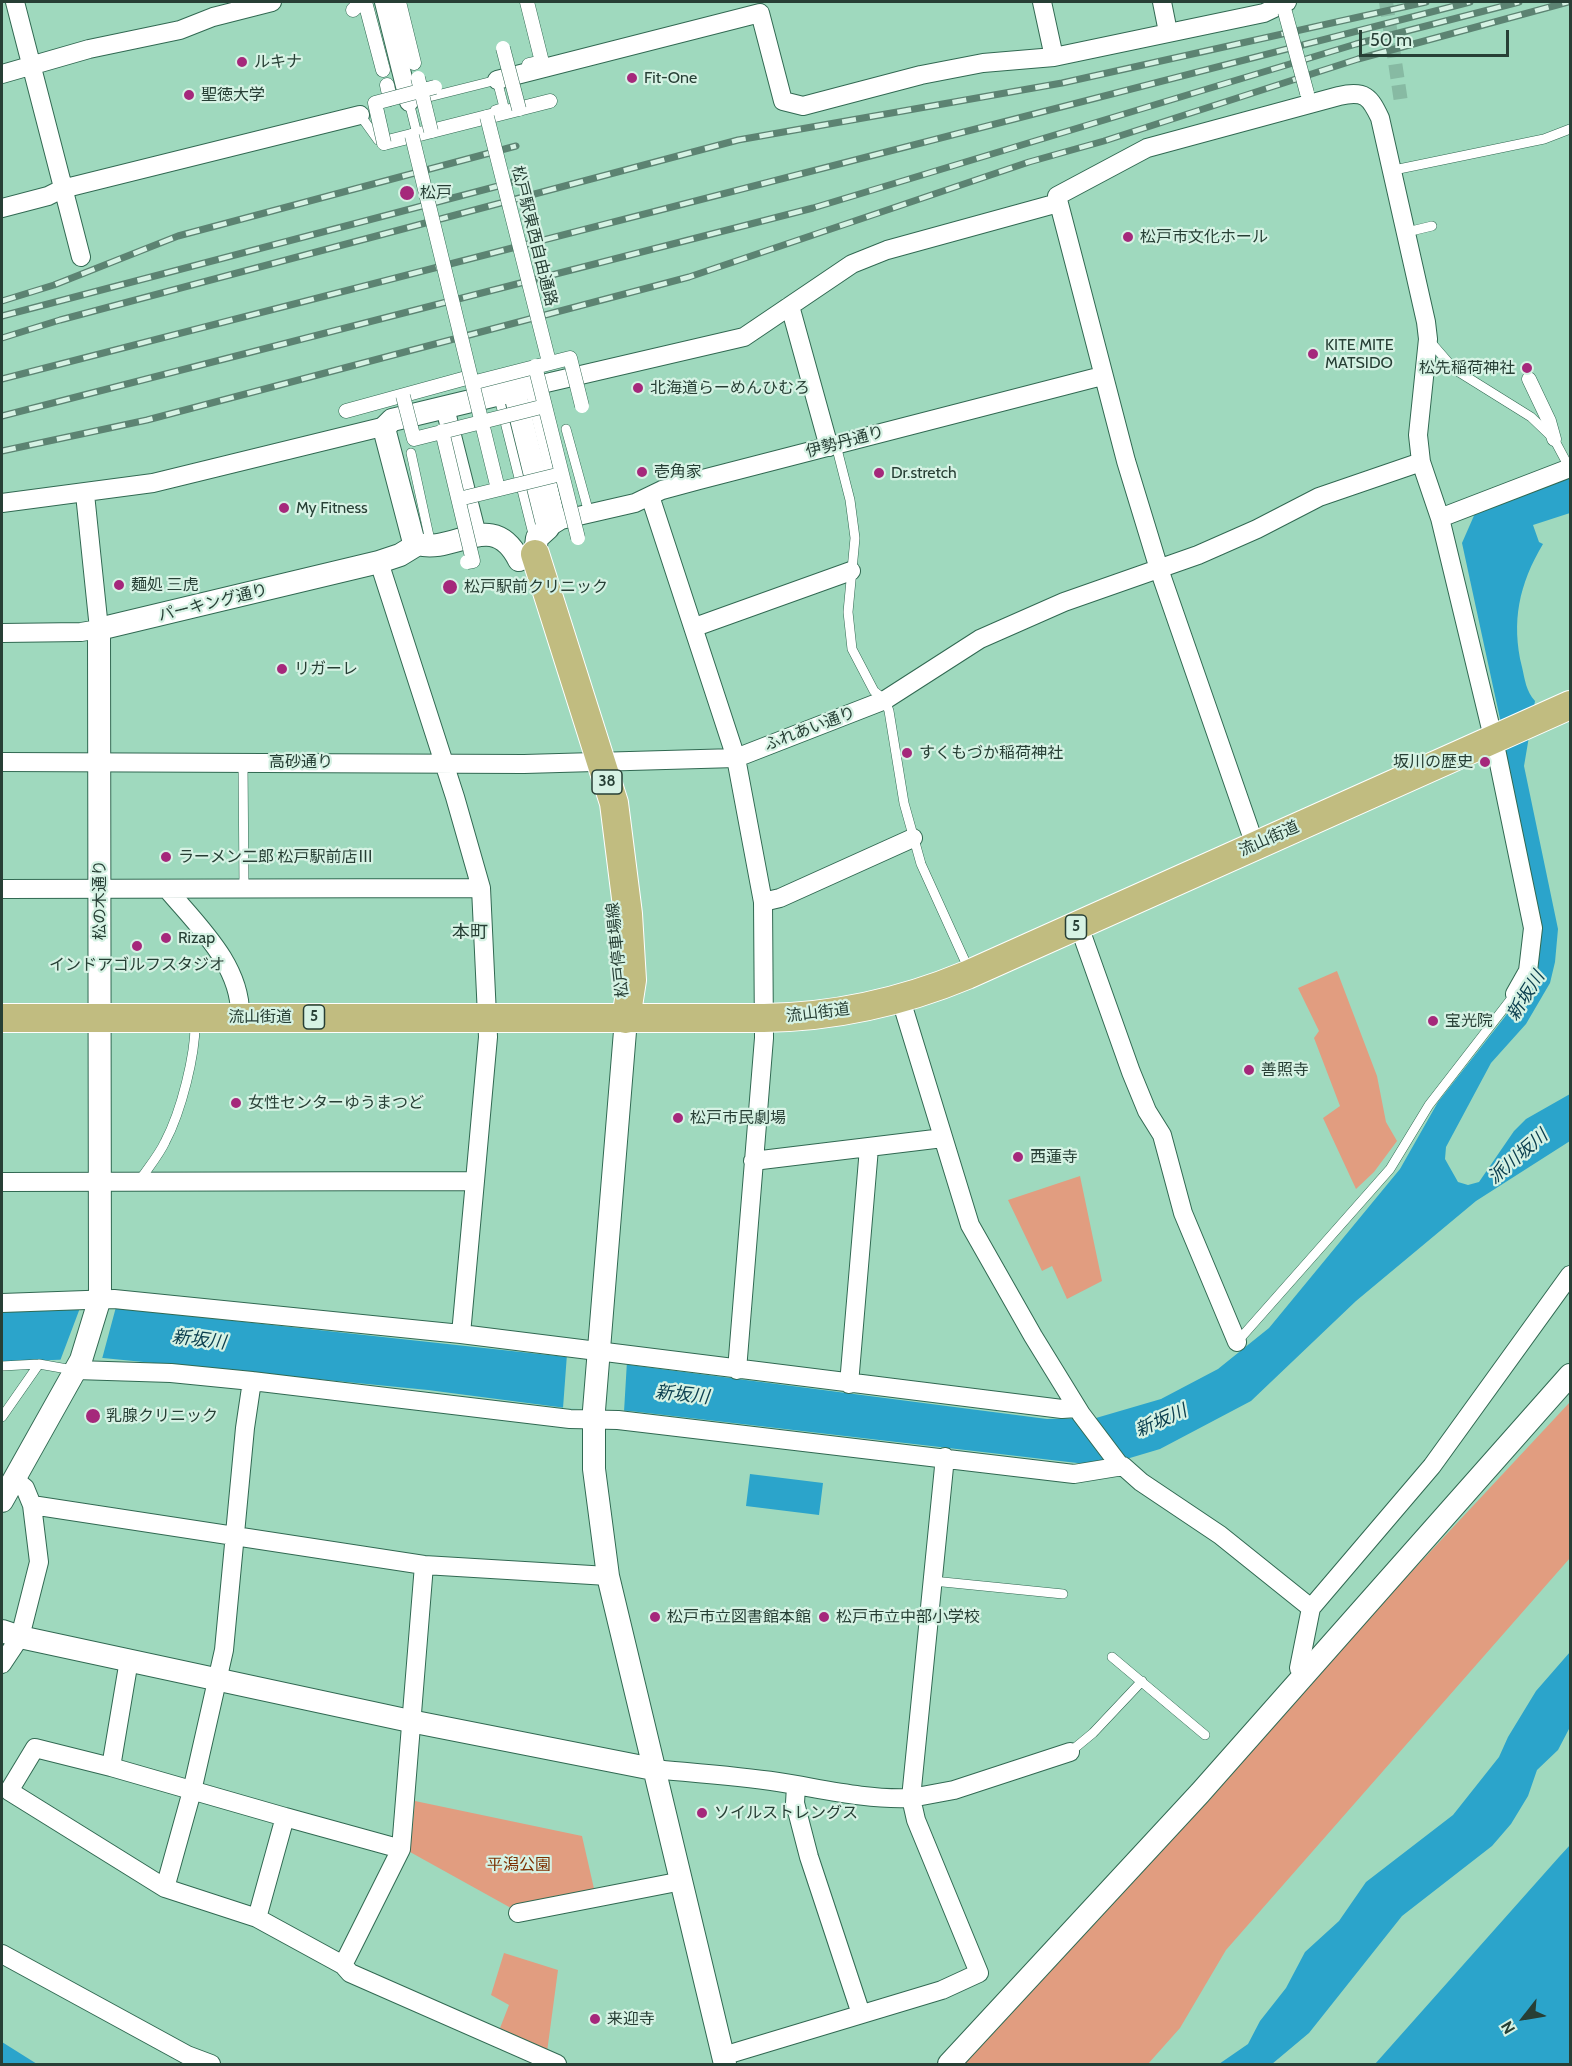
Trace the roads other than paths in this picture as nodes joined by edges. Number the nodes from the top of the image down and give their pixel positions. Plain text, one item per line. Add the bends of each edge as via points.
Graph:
1 (15, 2) edge
2 (273, 2) edge
3 (365, 2) edge
4 (384, 2) edge
5 (399, 2) edge
6 (527, 2) edge
7 (1042, 2) edge
8 (1162, 2) edge
9 (1281, 6) edge
10 (758, 8) edge
11 (1168, 33) junction
12 (503, 48) dead end
13 (1053, 57) junction
14 (414, 63) dead end
15 (31, 65) junction
16 (383, 70) dead end
17 (2, 74) edge
18 (503, 75) junction
19 (387, 85) dead end
20 (421, 89) junction
21 (1306, 93) dead end
22 (390, 99) junction
23 (550, 101) dead end
24 (519, 109) junction
25 (360, 115) joint
26 (487, 117) junction
27 (1570, 129) edge
28 (431, 131) junction
29 (414, 133) junction
30 (1394, 170) junction
31 (62, 189) junction
32 (1058, 203) junction
33 (2, 208) edge
34 (1432, 226) dead end
35 (1407, 231) junction
36 (81, 257) dead end
37 (790, 306) junction
38 (1428, 339) junction
39 (549, 363) junction
40 (1102, 376) junction
41 (1529, 379) dead end
42 (471, 380) junction
43 (519, 384) junction
44 (403, 396) junction
45 (545, 406) junction
46 (582, 406) dead end
47 (445, 408) junction
48 (346, 411) dead end
49 (482, 422) junction
50 (386, 426) junction
51 (566, 429) dead end
52 (442, 431) junction
53 (1554, 439) junction
54 (832, 446) junction
55 (411, 453) dead end
56 (1421, 462) junction
57 (1570, 468) edge
58 (561, 474) junction
59 (498, 489) junction
60 (85, 494) junction
61 (650, 496) junction
62 (459, 499) junction
63 (2, 503) edge
64 (589, 513) junction
65 (1440, 518) junction
66 (477, 535) junction
67 (578, 538) dead end
68 (540, 541) junction
69 (425, 545) junction
70 (379, 562) junction
71 (467, 562) dead end
72 (1159, 569) junction
73 (851, 571) junction
74 (695, 627) junction
75 (99, 629) junction
76 (2, 633) edge
77 (885, 700) junction
78 (1570, 705) edge
79 (1496, 738) junction
80 (736, 758) junction
81 (443, 761) junction
82 (591, 761) junction
83 (2, 762) edge
84 (243, 762) junction
85 (99, 763) junction
86 (913, 838) junction
87 (1255, 845) junction
88 (244, 888) junction
89 (481, 888) junction
90 (2, 889) edge
91 (100, 889) junction
92 (167, 890) junction
93 (763, 902) junction
94 (1079, 926) junction
95 (970, 973) junction
96 (1515, 994) joint
97 (901, 1000) junction
98 (100, 1017) junction
99 (195, 1017) junction
100 (240, 1017) junction
101 (2, 1018) edge
102 (487, 1018) junction
103 (764, 1018) junction
104 (626, 1019) junction
105 (943, 1138) junction
106 (869, 1148) junction
107 (753, 1161) junction
108 (140, 1180) junction
109 (475, 1181) junction
110 (2, 1182) edge
111 (99, 1182) junction
112 (1570, 1275) edge
113 (99, 1303) junction
114 (2, 1304) edge
115 (461, 1334) junction
116 (1237, 1342) joint
117 (599, 1353) junction
118 (39, 1364) junction
119 (2, 1365) edge
120 (78, 1365) junction
121 (737, 1370) junction
122 (1570, 1375) edge
123 (252, 1381) junction
124 (849, 1384) junction
125 (1079, 1411) junction
126 (594, 1415) junction
127 (2, 1416) edge
128 (945, 1457) junction
129 (1121, 1467) junction
130 (14, 1479) junction
131 (2, 1501) edge
132 (32, 1505) junction
133 (234, 1537) junction
134 (424, 1565) junction
135 (608, 1576) junction
136 (933, 1581) junction
137 (1063, 1594) dead end
138 (1311, 1608) junction
139 (11, 1634) edge
140 (1112, 1657) dead end
141 (129, 1660) junction
142 (2, 1664) edge
143 (1305, 1674) junction
144 (219, 1680) junction
145 (1142, 1681) junction
146 (410, 1721) junction
147 (1205, 1735) dead end
148 (1070, 1752) joint
149 (111, 1767) junction
150 (654, 1769) junction
151 (796, 1786) junction
152 (5, 1789) edge
153 (192, 1791) junction
154 (911, 1798) junction
155 (285, 1817) junction
156 (401, 1849) junction
157 (682, 1881) junction
158 (165, 1888) junction
159 (518, 1913) dead end
160 (257, 1918) junction
161 (2, 1954) edge
162 (343, 1965) junction
163 (861, 2014) junction
164 (724, 2060) edge
165 (211, 2064) edge
166 (557, 2064) edge
167 (949, 2064) edge

1 - 15 street
2 - 15 street via 180,30
3 - 16 street
4 - 20 street
5 - 14 street
6 - 18 street via 542,62
7 - 13 street
8 - 11 street
9 - 11 street via 1264,14
9 - 21 street, bridge
10 - 13 street via 783,101 803,106 921,75 983,63
10 - 18 street
11 - 13 street
12 - 18 street, bridge
15 - 17 street
15 - 31 street
18 - 20 lane
18 - 24 street, bridge
18 - 29 lane via 504,107
19 - 22 street
20 - 22 street, bridge
20 - 28 street, bridge
20 - 29 lane
22 - 29 street, bridge via 375,103 384,143
23 - 24 street
24 - 26 street
25 - 29 lane via 378,140
25 - 31 street
26 - 28 street
26 - 39 street, 松戸駅東西自由通路, bridge
27 - 30 lane via 1544,140
28 - 29 street
29 - 42 street, bridge
30 - 32 street via 1371,100 1350,94 1147,148 1058,196
30 - 35 street
31 - 33 street
31 - 36 street
32 - 37 street via 887,250 852,264
32 - 40 street
34 - 35 lane
35 - 38 street
37 - 43 street via 744,337
37 - 54 street
38 - 53 lane via 1455,369 1532,417
38 - 56 street via 1418,435
39 - 43 street, bridge
39 - 46 street, bridge via 570,358
40 - 54 street, 伊勢丹通り
40 - 72 street
41 - 53 street
42 - 43 street, bridge
42 - 44 street
42 - 49 street, bridge
43 - 45 street, bridge
43 - 47 street
43 - 68 street
44 - 48 street
44 - 52 street, bridge via 414,439
45 - 49 street, bridge
45 - 58 street, bridge
47 - 50 street via 392,420
47 - 66 street
49 - 52 street, bridge
49 - 59 street, bridge
50 - 60 street via 153,483
50 - 69 street via 413,539
51 - 64 lane
52 - 62 street, bridge
53 - 57 lane
54 - 61 street, 伊勢丹通り
54 - 73 lane via 850,500 855,538
55 - 69 lane
56 - 65 street
56 - 72 street, ふれあい通り via 1319,497 1257,529
57 - 65 street
58 - 59 street, bridge
58 - 67 street, bridge
59 - 62 street, bridge
60 - 63 street
60 - 75 street, 松の木通り
61 - 64 street, 伊勢丹通り
61 - 74 street
62 - 71 street, bridge via 473,561
64 - 68 street, 伊勢丹通り
65 - 79 street
66 - 68 street
66 - 69 street, パーキング通り
68 - 82 main road, 松戸停車場線 / 38
69 - 70 street, パーキング通り
70 - 75 street, パーキング通り
70 - 81 street
72 - 77 street, ふれあい通り via 1064,602 980,639
72 - 87 street
73 - 74 street
73 - 77 lane via 848,612 852,649 874,691
74 - 80 street
75 - 76 street, パーキング通り
75 - 85 street, 松の木通り
77 - 80 street, ふれあい通り
77 - 86 lane
78 - 79 main road, 流山街道 / 5
79 - 87 main road, 流山街道 / 5
79 - 96 street via 1533,928 1528,971
80 - 82 street, ふれあい通り
80 - 93 street
81 - 82 street, 高砂通り
81 - 84 street, 高砂通り
81 - 89 street
82 - 104 main road, 松戸停車場線 / 38 via 614,803 632,980
83 - 85 street, 高砂通り
84 - 85 street, 高砂通り
84 - 88 lane
85 - 91 street, 松の木通り
86 - 93 street
86 - 95 lane
87 - 94 main road, 流山街道 / 5
88 - 89 street
88 - 92 street
89 - 102 street
90 - 91 street
91 - 92 street
91 - 98 street, 松の木通り
92 - 100 street via 236,982
93 - 103 street
94 - 95 main road, 流山街道 / 5
94 - 116 street via 1131,1072 1162,1135 1183,1213
95 - 97 main road, 流山街道 / 5
96 - 116 lane via 1429,1105 1390,1169
97 - 103 main road, 流山街道 / 5 via 825,1014
97 - 105 street
98 - 99 main road, 流山街道 / 5
98 - 101 main road, 流山街道 / 5
98 - 111 street, 松の木通り
99 - 100 main road, 流山街道 / 5
99 - 108 lane via 195,1037 174,1123
100 - 102 main road, 流山街道 / 5
102 - 104 main road, 流山街道 / 5
102 - 109 street
103 - 104 main road, 流山街道 / 5
103 - 107 street
104 - 117 street
105 - 106 street
105 - 125 street via 970,1225
106 - 107 street
106 - 124 street
107 - 121 street
108 - 109 street
108 - 111 street
109 - 115 street
110 - 111 street
111 - 113 street, 松の木通り
112 - 138 street via 1432,1466
113 - 114 street
113 - 115 street
113 - 120 street, 松の木通り
115 - 117 street
117 - 121 street
117 - 126 street
118 - 119 lane
118 - 120 lane
118 - 127 lane
120 - 123 street
120 - 130 street, 松の木通り
121 - 124 street
122 - 143 street
123 - 126 street via 558,1418
123 - 133 street
124 - 125 street
125 - 129 street
126 - 128 street
126 - 135 street via 594,1469
128 - 129 street via 1074,1474
128 - 136 street
129 - 138 street via 1220,1535
130 - 131 street, 松の木通り
130 - 132 street via 26,1488
132 - 133 street
132 - 139 street via 39,1562
133 - 134 street
133 - 144 street
134 - 135 street
134 - 146 street
135 - 150 street
136 - 137 lane
136 - 154 street
138 - 143 street via 1299,1668
139 - 141 street
139 - 142 street
140 - 145 lane
141 - 144 street
141 - 149 street
143 - 167 street
144 - 146 street
144 - 153 street
145 - 147 lane
145 - 148 lane
146 - 150 street
146 - 156 street
148 - 154 street via 954,1790
149 - 152 street via 35,1748
149 - 153 street
150 - 151 street
150 - 157 street
151 - 154 street
151 - 163 street via 795,1803 808,1857
152 - 158 street
153 - 155 street
153 - 158 street
154 - 163 street via 916,1820 979,1973 942,1990
155 - 156 street
155 - 160 street
156 - 162 street
157 - 159 street
157 - 164 street
158 - 160 street
160 - 162 street
161 - 165 street via 187,2055
162 - 166 street via 350,1973 395,1995
163 - 164 street

